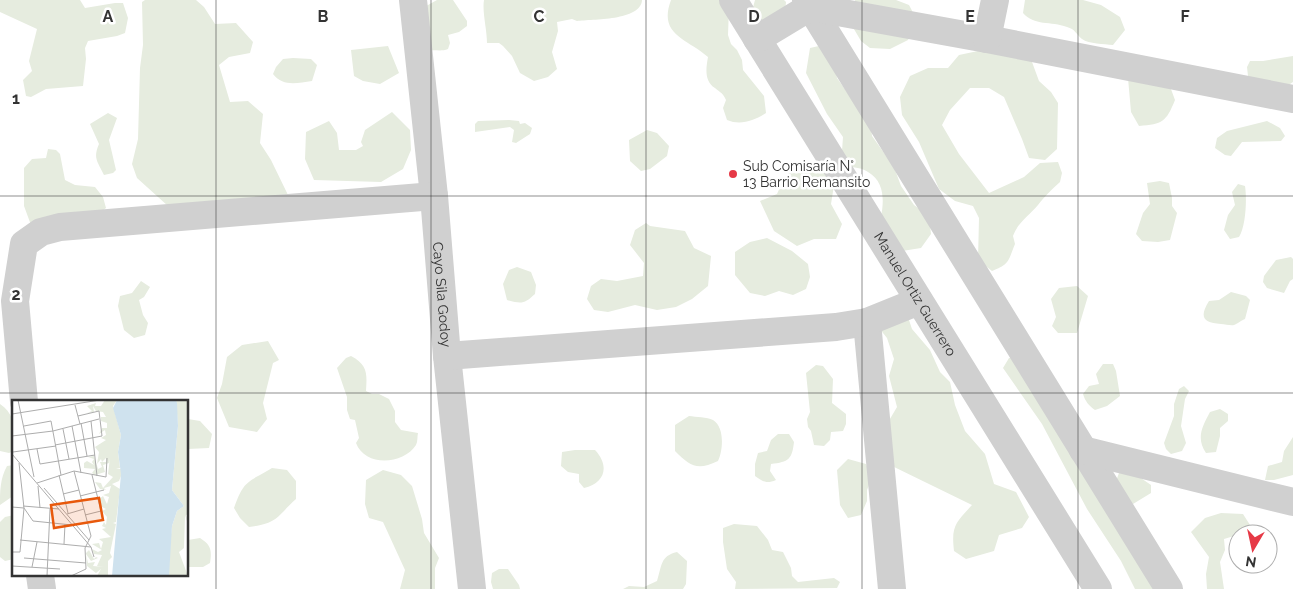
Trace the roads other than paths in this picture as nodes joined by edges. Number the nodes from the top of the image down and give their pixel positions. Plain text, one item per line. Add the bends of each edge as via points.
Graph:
1 (414, 0) edge
2 (733, 0) edge
3 (995, 0) edge
4 (808, 3) edge
5 (757, 39) junction
6 (987, 39) junction
7 (1293, 99) edge
8 (434, 196) junction
9 (919, 301) junction
10 (867, 322) junction
11 (447, 356) junction
12 (24, 400) edge
13 (1083, 450) junction
14 (1293, 502) edge
15 (40, 576) edge
16 (42, 589) edge
17 (472, 589) edge
18 (892, 589) edge
19 (1098, 589) edge
20 (1169, 589) edge

1 - 8 street, Cayo Sila Godoy
2 - 5 street, Manuel Ortiz Guerrero
3 - 6 street
4 - 5 street
4 - 6 street
4 - 13 street
5 - 9 street, Manuel Ortiz Guerrero
6 - 7 street
8 - 11 street, Cayo Sila Godoy
8 - 12 street via 60,227 40,232 24,244 14,301
9 - 10 street
9 - 19 street, Manuel Ortiz Guerrero
10 - 11 street
10 - 18 street
11 - 17 street, Cayo Sila Godoy
13 - 14 street
13 - 20 street
15 - 16 street

